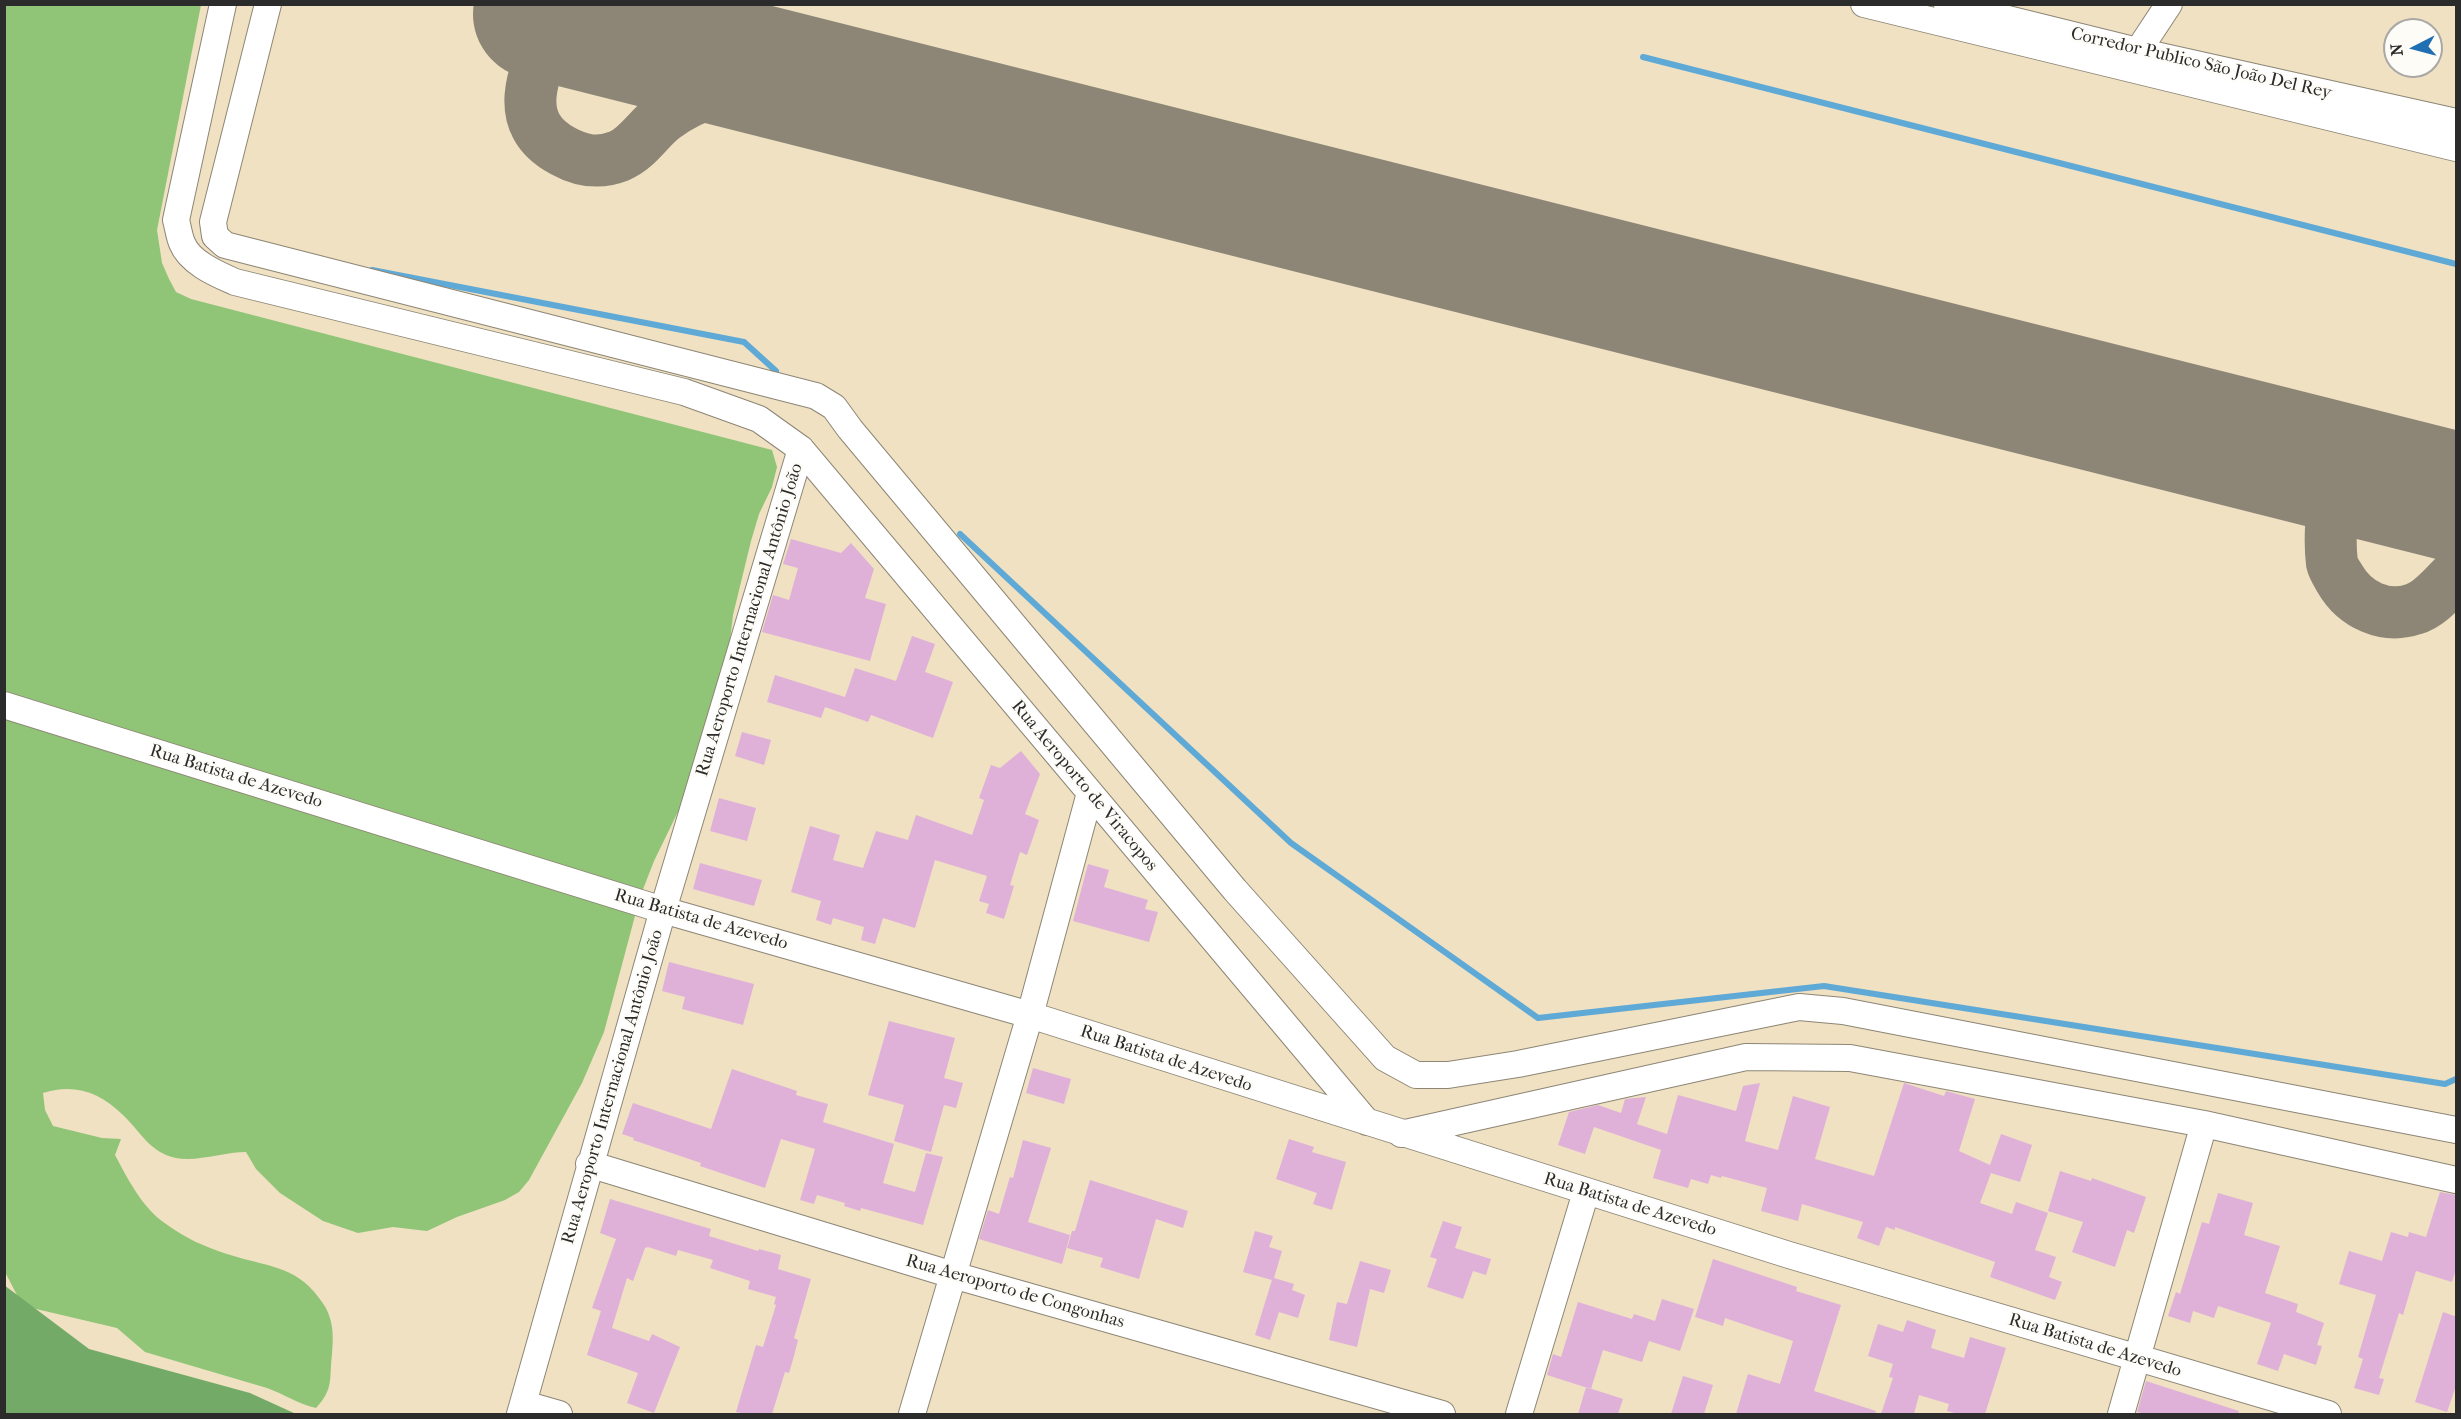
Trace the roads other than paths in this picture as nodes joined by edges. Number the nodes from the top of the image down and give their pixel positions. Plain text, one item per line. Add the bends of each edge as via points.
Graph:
1 (223, 4) edge
2 (268, 4) edge
3 (1864, 4) edge
4 (1947, 4) edge
5 (2169, 4) edge
6 (2138, 51) junction
7 (2457, 122) edge
8 (2457, 148) edge
9 (801, 449) junction
10 (4, 705) edge
11 (1090, 793) junction
12 (663, 910) junction
13 (1030, 1015) junction
14 (1367, 1122) junction
15 (2204, 1124) junction
16 (2457, 1130) edge
17 (1401, 1134) junction
18 (590, 1164) junction
19 (2457, 1180) edge
20 (1586, 1192) junction
21 (953, 1275) junction
22 (2138, 1359) junction
23 (522, 1409) edge
24 (559, 1414) edge
25 (912, 1414) edge
26 (1442, 1414) edge
27 (1519, 1414) edge
28 (2121, 1414) edge
29 (2328, 1414) edge

1 - 9 street, Rua Aeroporto de Viracopos via 176,220 183,245 211,272 235,282 684,392 759,418
2 - 16 street via 213,222 215,236 225,245 816,396 834,407 1235,890 1385,1058 1416,1075 1448,1075 1518,1064 1799,1007 1844,1011
3 - 8 street
4 - 6 street, Corredor Publico São João Del Rey
5 - 6 street
6 - 7 street, Corredor Publico São João Del Rey
9 - 11 street, Rua Aeroporto de Viracopos
9 - 12 street, Rua Aeroporto Internacional Antônio João
10 - 12 street, Rua Batista de Azevedo
11 - 13 street
11 - 14 street, Rua Aeroporto de Viracopos
12 - 13 street, Rua Batista de Azevedo
12 - 18 street, Rua Aeroporto Internacional Antônio João
13 - 14 street, Rua Batista de Azevedo
13 - 21 street
14 - 17 street, Rua Batista de Azevedo
15 - 17 street via 1850,1058 1746,1057
15 - 19 street
15 - 22 street
17 - 20 street, Rua Batista de Azevedo
18 - 21 street, Rua Aeroporto de Congonhas
18 - 23 street, Rua Aeroporto Internacional Antônio João
20 - 22 street, Rua Batista de Azevedo
20 - 27 street
21 - 25 street
21 - 26 street, Rua Aeroporto de Congonhas
22 - 28 street
22 - 29 street, Rua Batista de Azevedo
23 - 24 street

